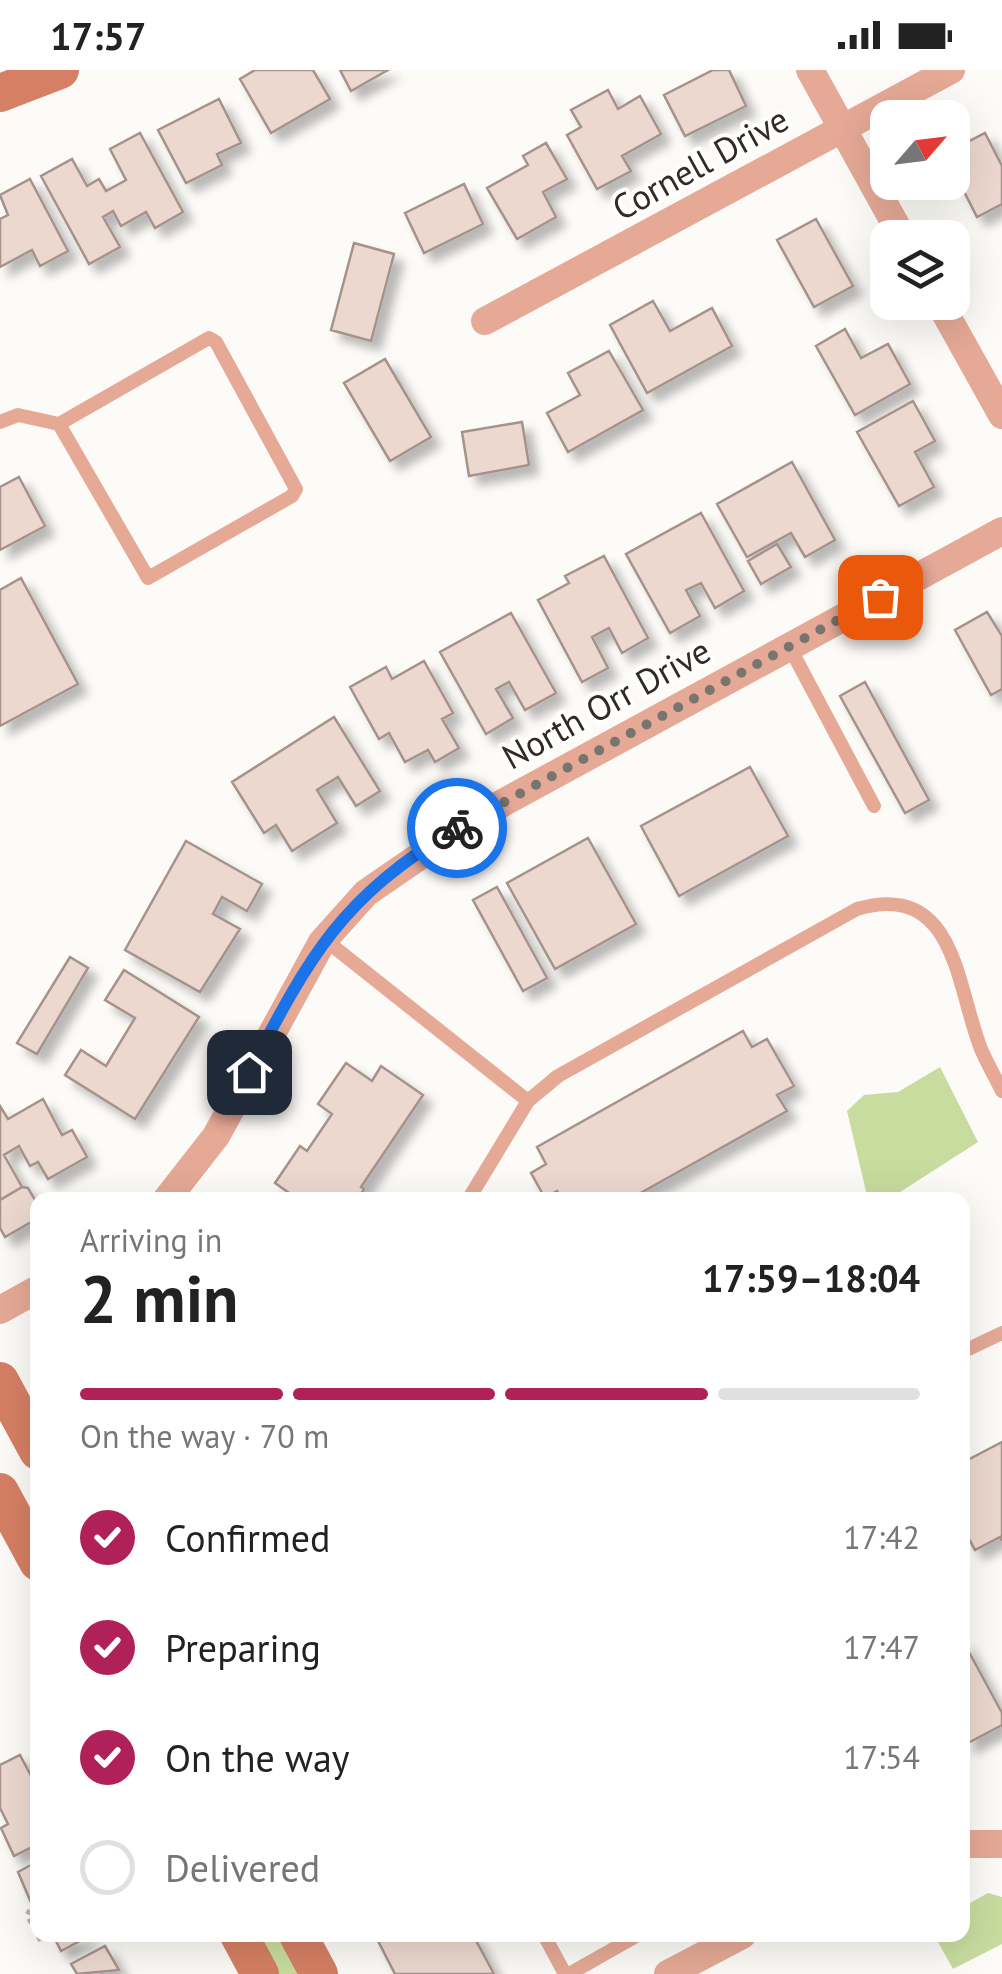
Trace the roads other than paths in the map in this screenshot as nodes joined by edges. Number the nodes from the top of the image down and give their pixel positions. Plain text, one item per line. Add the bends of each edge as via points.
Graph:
1 (60, 70) edge
2 (810, 70) edge
3 (951, 70) edge
4 (0, 92) edge
5 (841, 127) junction
6 (893, 220) edge
7 (949, 320) edge
8 (485, 321) dead end
9 (1002, 416) edge
10 (0, 422) edge
11 (59, 424) junction
12 (1002, 531) edge
13 (790, 646) junction
14 (874, 806) dead end
15 (324, 938) junction
16 (1002, 1091) edge
17 (528, 1101) junction
18 (172, 1192) edge
19 (473, 1192) edge
20 (30, 1294) edge
21 (0, 1310) edge
22 (1002, 1332) edge
23 (970, 1348) edge
24 (0, 1381) edge
25 (30, 1436) edge
26 (0, 1492) edge
27 (30, 1547) edge
28 (970, 1844) edge
29 (1002, 1844) edge
30 (243, 1942) edge
31 (302, 1942) edge
32 (548, 1942) edge
33 (625, 1942) edge
34 (729, 1942) edge
35 (260, 1974) edge
36 (319, 1974) edge
37 (567, 1974) edge
38 (668, 1974) edge

1 - 4 main road
2 - 5 street
3 - 5 street, Cornell Drive
5 - 6 street
5 - 8 street, Cornell Drive
7 - 9 street
10 - 11 lane via 18,415
11 - 11 lane via 148,578 296,489 209,338
12 - 13 street, North Orr Drive
13 - 14 lane
13 - 15 street, North Orr Drive via 436,841 366,893
15 - 17 lane
15 - 18 street, North Orr Drive via 216,1136
16 - 17 lane via 948,944 927,917 880,902 630,1033
17 - 19 lane
20 - 21 street
22 - 23 lane
24 - 25 main road
26 - 27 main road
28 - 29 street
30 - 35 main road
31 - 36 main road
32 - 37 lane
33 - 37 lane
34 - 38 street

